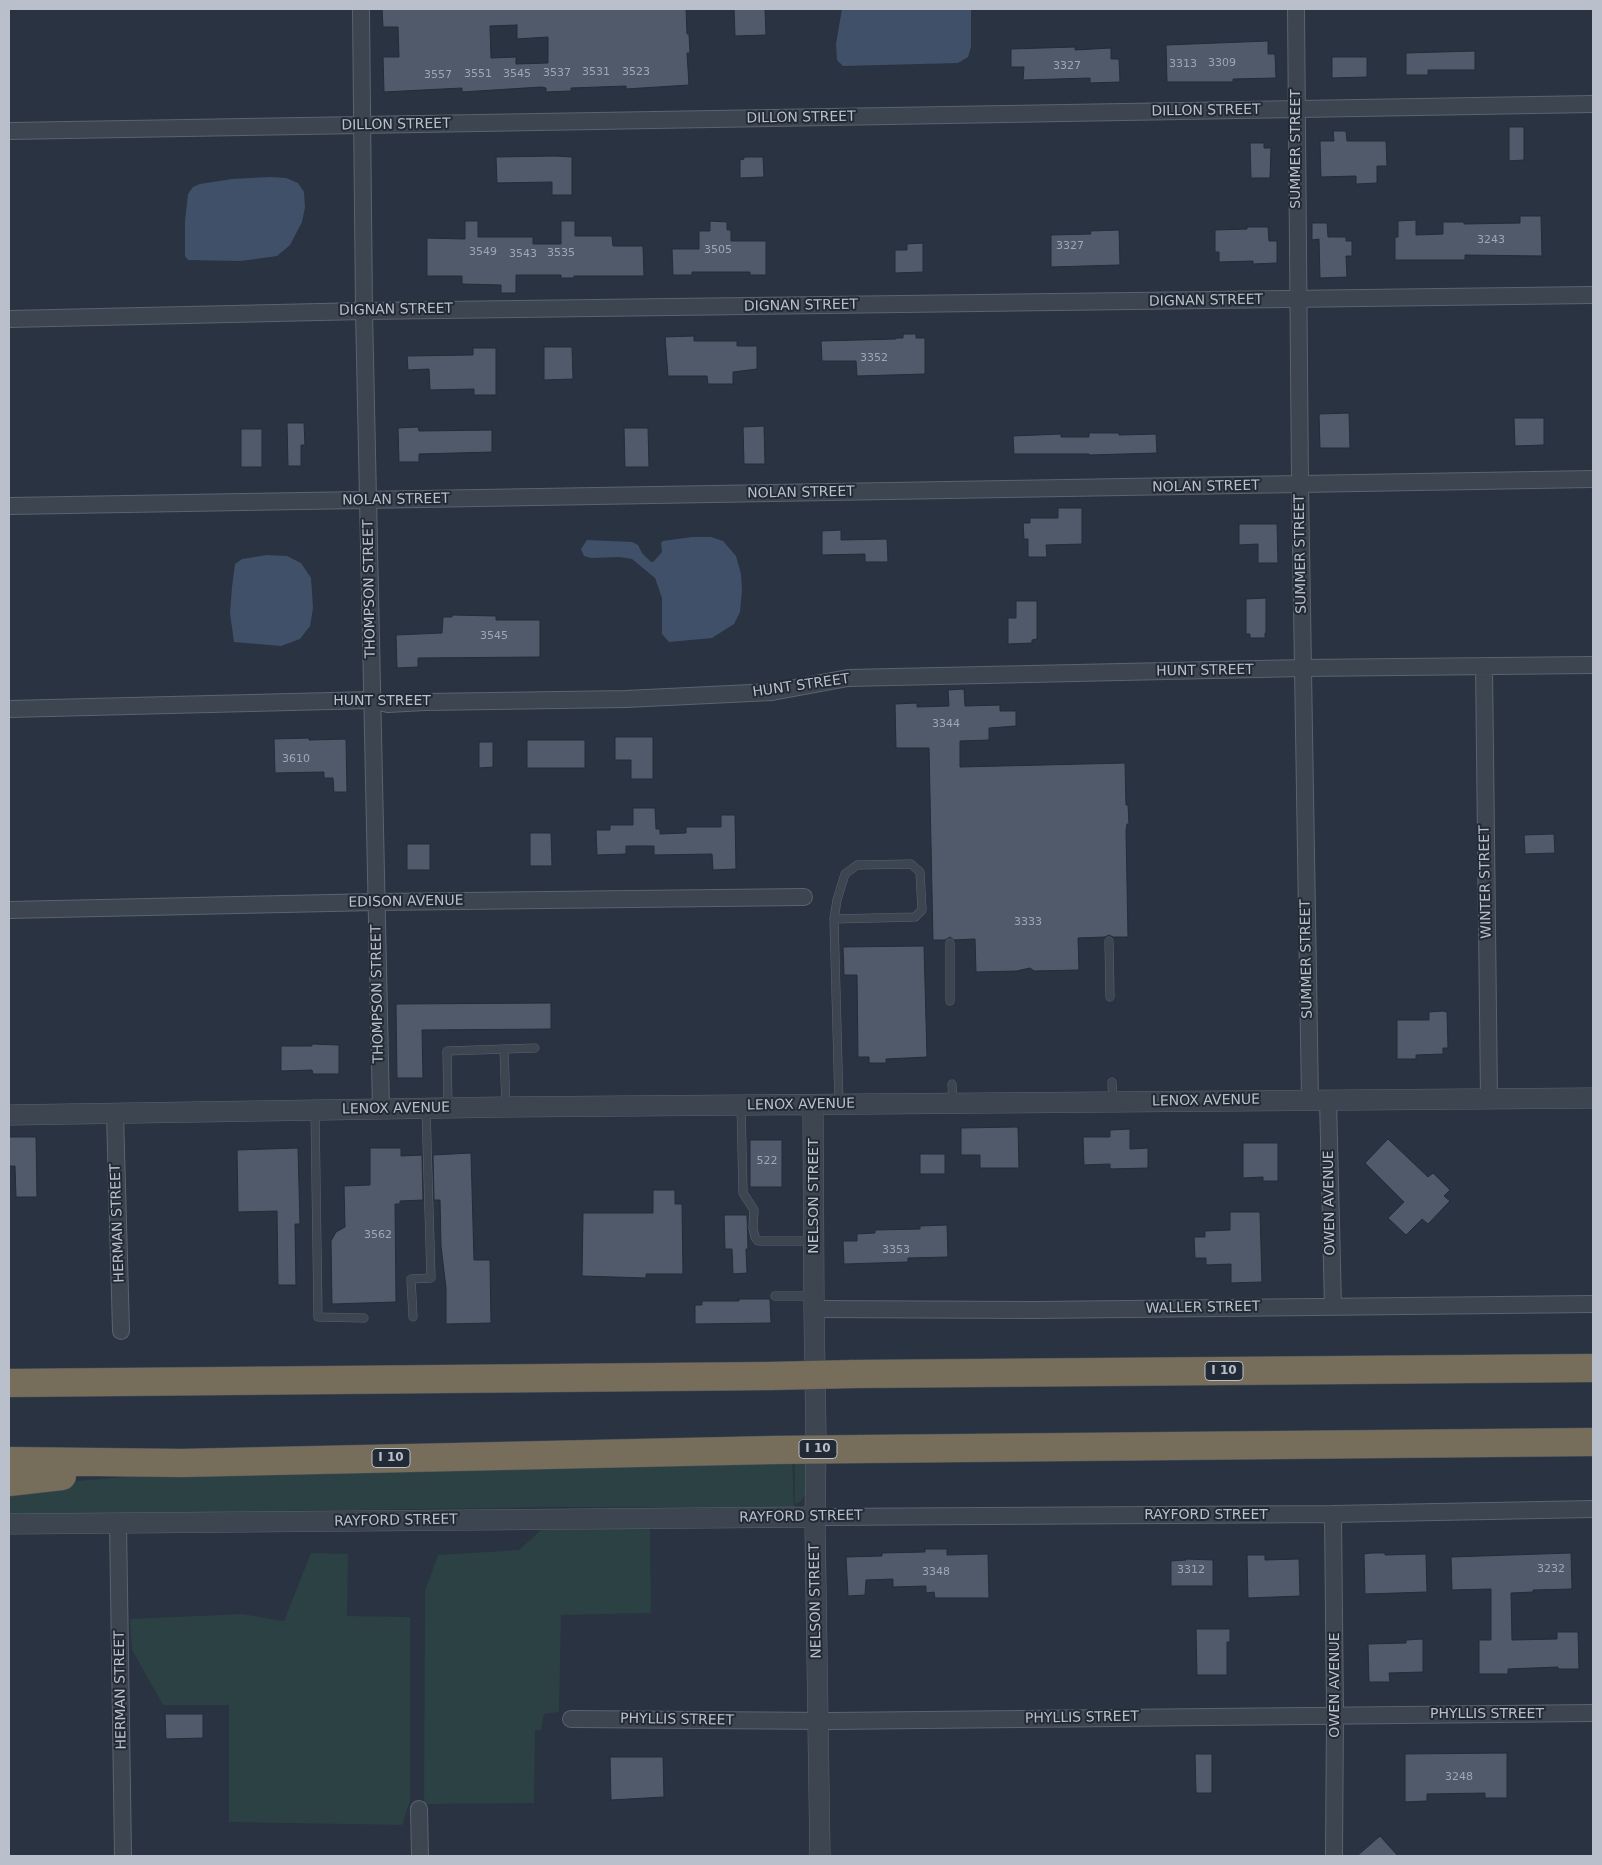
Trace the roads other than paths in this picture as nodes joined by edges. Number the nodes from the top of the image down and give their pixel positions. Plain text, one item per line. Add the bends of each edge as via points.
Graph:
1 (361, 9) edge
2 (1296, 9) edge
3 (1593, 104) edge
4 (1296, 110) junction
5 (362, 125) junction
6 (9, 131) edge
7 (1593, 295) edge
8 (1298, 300) junction
9 (364, 311) junction
10 (9, 319) edge
11 (1593, 479) edge
12 (1300, 485) junction
13 (368, 501) junction
14 (9, 506) edge
15 (1593, 665) edge
16 (1484, 666) junction
17 (1302, 668) junction
18 (372, 700) junction
19 (9, 709) edge
20 (804, 897) dead end
21 (376, 902) junction
22 (9, 910) edge
23 (834, 919) junction
24 (1109, 941) dead end
25 (950, 943) dead end
26 (1110, 997) dead end
27 (950, 1001) dead end
28 (535, 1048) dead end
29 (504, 1049) junction
30 (1112, 1082) dead end
31 (1489, 1098) junction
32 (1593, 1098) edge
33 (1319, 1099) junction
34 (1113, 1102) junction
35 (813, 1105) junction
36 (839, 1105) junction
37 (741, 1106) junction
38 (448, 1108) junction
39 (506, 1108) junction
40 (426, 1109) junction
41 (381, 1110) junction
42 (315, 1111) junction
43 (115, 1114) junction
44 (9, 1116) edge
45 (814, 1242) junction
46 (776, 1296) dead end
47 (814, 1302) junction
48 (1593, 1304) edge
49 (1333, 1307) junction
50 (412, 1317) dead end
51 (364, 1318) dead end
52 (121, 1331) dead end
53 (1593, 1368) edge
54 (9, 1371) edge
55 (240, 1381) junction
56 (9, 1383) edge
57 (1593, 1442) edge
58 (9, 1461) edge
59 (182, 1463) junction
60 (9, 1482) edge
61 (1593, 1509) edge
62 (1333, 1514) junction
63 (815, 1517) junction
64 (118, 1523) junction
65 (9, 1524) edge
66 (1593, 1713) edge
67 (1335, 1715) junction
68 (571, 1719) dead end
69 (818, 1721) junction
70 (419, 1809) dead end
71 (123, 1856) edge
72 (420, 1856) edge
73 (820, 1856) edge
74 (1334, 1856) edge

1 - 5 street, THOMPSON STREET
2 - 4 street, SUMMER STREET
3 - 4 street, DILLON STREET
4 - 5 street, DILLON STREET
4 - 8 street, SUMMER STREET
5 - 6 street, DILLON STREET
5 - 9 street, THOMPSON STREET
7 - 8 street, DIGNAN STREET
8 - 9 street, DIGNAN STREET
8 - 12 street, SUMMER STREET
9 - 10 street, DIGNAN STREET
9 - 13 street, THOMPSON STREET
11 - 12 street, NOLAN STREET
12 - 13 street, NOLAN STREET
12 - 17 street, SUMMER STREET
13 - 14 street, NOLAN STREET
13 - 18 street, THOMPSON STREET
15 - 16 street, HUNT STREET
16 - 17 street, HUNT STREET
16 - 31 street, WINTER STREET
17 - 18 street, HUNT STREET via 848,678 772,692 626,698 388,704
17 - 33 street, SUMMER STREET
18 - 19 street, HUNT STREET
18 - 21 street, THOMPSON STREET
20 - 21 street, EDISON AVENUE
21 - 22 street, EDISON AVENUE
21 - 41 street, THOMPSON STREET
23 - 23 lane via 845,874 857,865 911,864 920,872 922,910 915,917
23 - 36 lane
24 - 26 lane
25 - 27 lane
28 - 29 lane
29 - 38 lane via 447,1051
29 - 39 lane
30 - 34 lane
31 - 32 street, LENOX AVENUE
31 - 33 street, LENOX AVENUE
33 - 34 street, LENOX AVENUE
33 - 49 street, OWEN AVENUE
34 - 36 street, LENOX AVENUE via 952,1094
35 - 36 street, LENOX AVENUE
35 - 37 street, LENOX AVENUE
35 - 45 street, NELSON STREET
37 - 39 street, LENOX AVENUE
37 - 45 lane via 743,1192 754,1210 755,1237 758,1241
38 - 39 street, LENOX AVENUE
38 - 40 street, LENOX AVENUE
40 - 41 street, LENOX AVENUE
40 - 50 lane via 431,1278 411,1279
41 - 42 street, LENOX AVENUE
42 - 43 street, LENOX AVENUE
42 - 51 lane via 318,1318
43 - 44 street, LENOX AVENUE
43 - 52 street, HERMAN STREET
45 - 47 street, NELSON STREET
46 - 47 lane
47 - 49 street, WALLER STREET via 1034,1310
47 - 63 street, NELSON STREET
48 - 49 street, WALLER STREET
53 - 55 highway, I 10, bridge
54 - 55 highway
55 - 56 highway, I 10
57 - 59 highway, I 10, bridge via 774,1450
58 - 59 highway, I 10
59 - 60 highway
61 - 62 street, RAYFORD STREET
62 - 63 street, RAYFORD STREET
62 - 67 street, OWEN AVENUE
63 - 64 street, RAYFORD STREET
63 - 69 street, NELSON STREET
64 - 65 street, RAYFORD STREET
64 - 71 street, HERMAN STREET
66 - 67 street, PHYLLIS STREET
67 - 69 street, PHYLLIS STREET
67 - 74 street, OWEN AVENUE
68 - 69 street, PHYLLIS STREET
69 - 73 street, NELSON STREET
70 - 72 street

